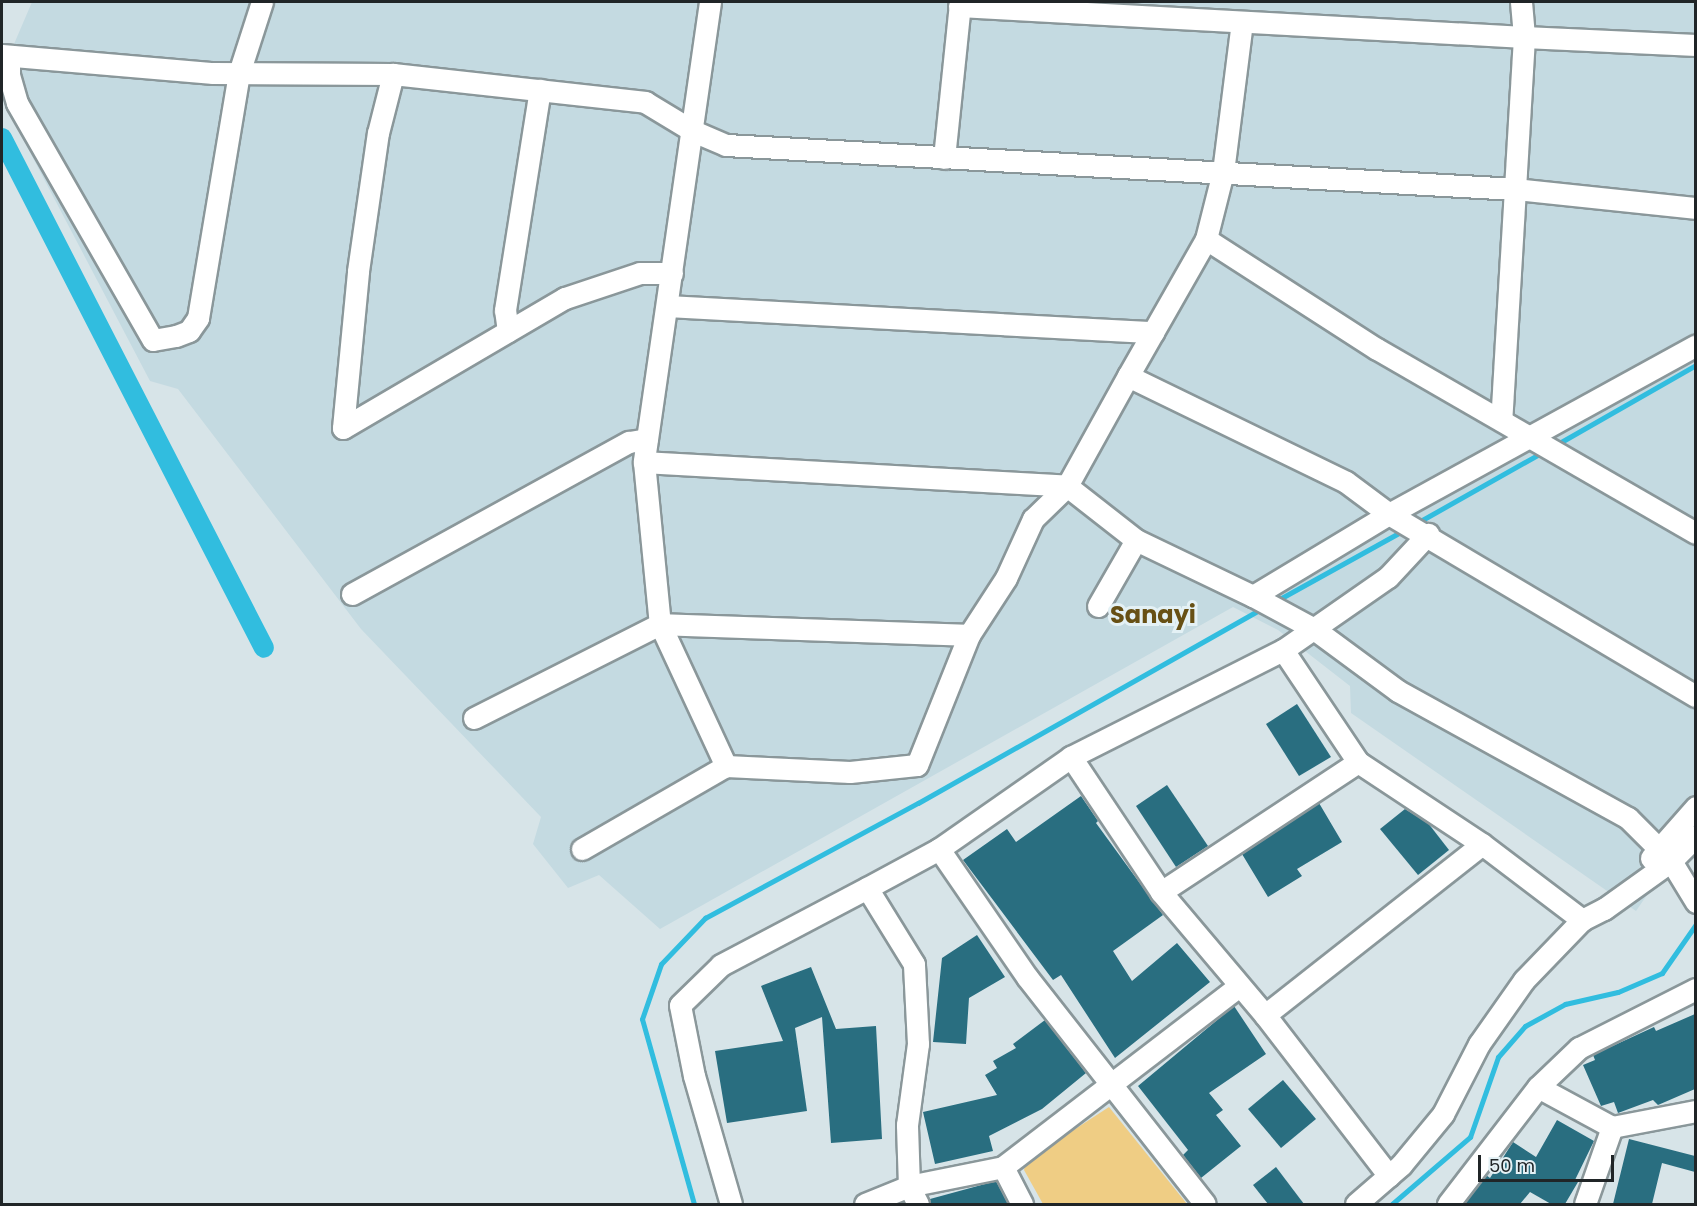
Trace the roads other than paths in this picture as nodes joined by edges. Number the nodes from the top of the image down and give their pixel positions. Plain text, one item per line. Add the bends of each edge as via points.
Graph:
1 (262, 2) edge
2 (710, 2) edge
3 (1521, 2) edge
4 (960, 4) edge
5 (1242, 22) junction
6 (1524, 37) junction
7 (1695, 45) edge
8 (5, 56) edge
9 (239, 73) junction
10 (393, 74) junction
11 (540, 90) junction
12 (693, 131) junction
13 (944, 158) junction
14 (1223, 172) junction
15 (1515, 189) junction
16 (1695, 208) edge
17 (1206, 239) junction
18 (672, 273) junction
19 (667, 306) junction
20 (508, 332) junction
21 (1153, 332) junction
22 (1695, 345) edge
23 (1128, 376) junction
24 (1501, 419) junction
25 (1531, 436) junction
26 (647, 440) junction
27 (644, 462) junction
28 (1067, 486) junction
29 (1391, 515) junction
30 (1426, 533) junction
31 (1695, 533) edge
32 (1136, 540) junction
33 (352, 594) dead end
34 (1256, 597) junction
35 (1098, 606) dead end
36 (660, 624) junction
37 (1312, 628) junction
38 (969, 635) junction
39 (1283, 650) junction
40 (1695, 696) edge
41 (474, 718) dead end
42 (1071, 757) junction
43 (1359, 762) junction
44 (726, 766) junction
45 (1695, 807) edge
46 (1695, 836) edge
47 (1482, 844) junction
48 (582, 849) dead end
49 (939, 849) junction
50 (1665, 854) junction
51 (867, 888) junction
52 (1161, 891) junction
53 (1693, 896) edge
54 (1582, 920) junction
55 (1239, 986) junction
56 (1695, 989) edge
57 (1265, 1015) junction
58 (1114, 1084) junction
59 (1538, 1087) junction
60 (1695, 1112) edge
61 (1612, 1127) junction
62 (1003, 1167) junction
63 (1389, 1176) junction
64 (913, 1195) edge
65 (731, 1204) edge
66 (865, 1204) edge
67 (1022, 1204) edge
68 (1205, 1204) edge
69 (1356, 1204) edge
70 (1448, 1204) edge
71 (1585, 1204) edge

1 - 9 street
2 - 12 street
3 - 6 street
4 - 5 street
4 - 13 street
5 - 6 street
5 - 14 street
6 - 7 street
6 - 15 street
8 - 9 street
8 - 9 street via 17,103 153,340 183,335 198,318
9 - 10 street
10 - 11 street
10 - 20 street via 378,133 360,259 343,428
11 - 12 street via 645,102
11 - 20 street via 506,310
12 - 13 street via 726,145
12 - 18 street
13 - 14 street
14 - 15 street
14 - 17 street
15 - 16 street
15 - 24 street
17 - 21 street
17 - 24 street via 1377,349
18 - 19 street
18 - 20 street via 640,273 565,298
19 - 21 street
19 - 26 street
21 - 23 street
22 - 25 street
23 - 28 street
23 - 29 street via 1346,482
24 - 25 street
25 - 29 street
25 - 31 street
26 - 27 street
26 - 33 street via 629,442
27 - 28 street
27 - 36 street
28 - 32 street
28 - 38 street via 1033,519 1006,578
29 - 30 street
29 - 34 street
30 - 37 street via 1388,577
30 - 40 street
32 - 34 street
32 - 35 street
34 - 37 street
36 - 38 street
36 - 41 street
36 - 44 street
37 - 39 street
37 - 50 street via 1398,691 1628,818
38 - 44 street via 917,765 850,772
39 - 42 street
39 - 43 street
42 - 49 street
42 - 52 street
43 - 47 street
43 - 52 street
44 - 48 street
45 - 50 street
46 - 50 street
47 - 54 street
47 - 57 street
49 - 51 street
49 - 58 street via 1027,977
50 - 53 street
50 - 54 street via 1629,891
51 - 64 street via 914,964 918,1044 907,1125
51 - 65 street via 721,965 680,1005 694,1076
52 - 55 street
54 - 63 street via 1524,980 1479,1044 1443,1114
55 - 57 street
55 - 58 street
56 - 59 street via 1579,1048
57 - 63 street
58 - 62 street
58 - 68 street
59 - 61 street
59 - 70 street
60 - 61 street
61 - 71 street
62 - 64 street
62 - 67 street
63 - 69 street
64 - 66 street

